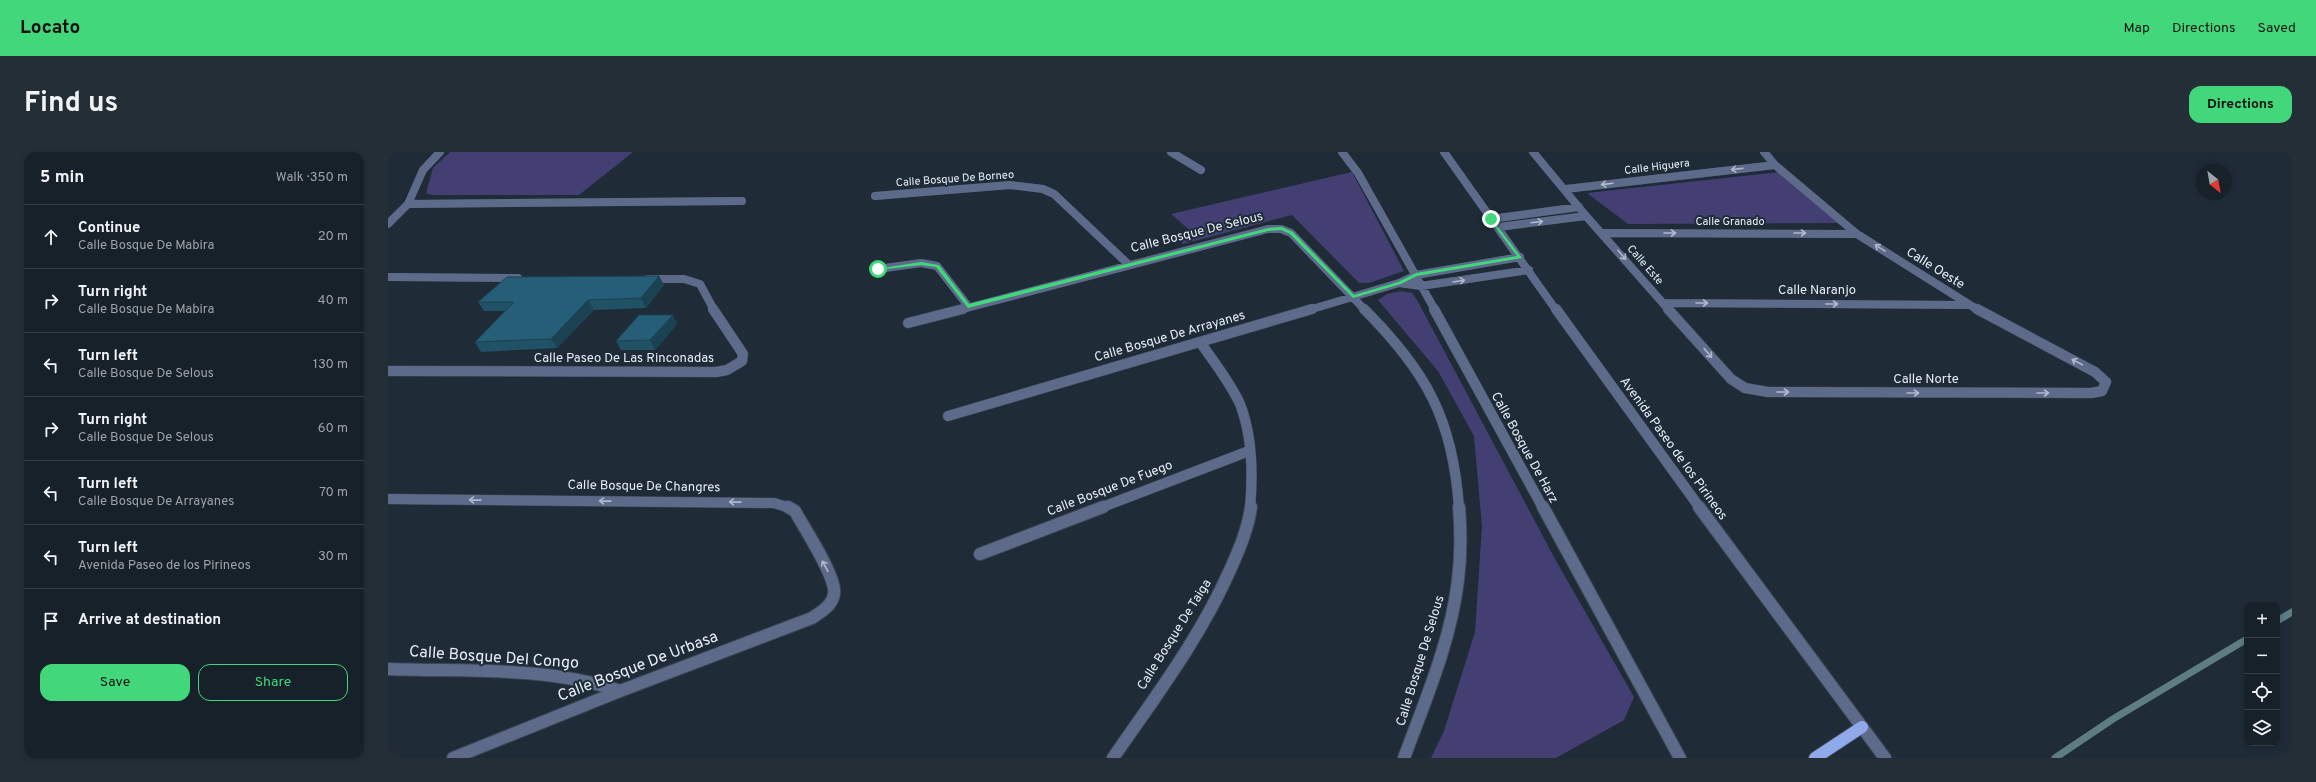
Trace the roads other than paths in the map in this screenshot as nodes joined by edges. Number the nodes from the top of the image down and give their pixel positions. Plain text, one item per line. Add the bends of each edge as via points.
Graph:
1 (440, 152) edge
2 (1171, 152) edge
3 (1342, 152) edge
4 (1444, 152) edge
5 (1533, 152) edge
6 (1764, 152) edge
7 (1775, 165) junction
8 (1201, 170) dead end
9 (1566, 189) junction
10 (874, 196) dead end
11 (742, 201) dead end
12 (408, 204) junction
13 (1579, 207) junction
14 (1586, 216) junction
15 (1491, 219) junction
16 (388, 224) edge
17 (1499, 227) junction
18 (1603, 233) junction
19 (1857, 234) junction
20 (1520, 257) junction
21 (1128, 264) junction
22 (878, 269) dead end
23 (1529, 270) junction
24 (1416, 275) junction
25 (388, 277) edge
26 (528, 278) edge
27 (637, 279) edge
28 (1399, 283) junction
29 (1421, 286) junction
30 (1353, 296) junction
31 (1664, 303) junction
32 (1970, 305) junction
33 (968, 306) junction
34 (908, 323) dead end
35 (1200, 342) junction
36 (388, 371) edge
37 (2106, 386) joint
38 (1745, 388) joint
39 (948, 416) dead end
40 (1250, 451) junction
41 (388, 499) edge
42 (980, 554) dead end
43 (832, 602) joint
44 (388, 669) edge
45 (620, 691) junction
46 (1862, 727) junction
47 (453, 758) edge
48 (1113, 758) edge
49 (1404, 758) edge
50 (1680, 758) edge
51 (1815, 758) edge
52 (1885, 758) edge

1 - 12 street via 423,170
2 - 8 street
3 - 24 street, Calle Bosque De Harz via 1358,173
4 - 15 street, Avenida Paseo de los Pirineos
5 - 9 street, Calle Este
6 - 7 street, Calle Oeste
7 -> 9 street, Calle Higuera
7 - 19 street, Calle Oeste
9 - 13 street, Calle Este
10 - 21 street, Calle Bosque De Borneo via 1010,185 1043,189 1054,194
11 - 12 street
12 - 16 street
13 - 14 street, Calle Este
13 - 15 street
17 -> 14 street
14 - 18 street, Calle Este
15 - 17 street, Avenida Paseo de los Pirineos
17 - 20 street, Avenida Paseo de los Pirineos
18 -> 19 street, Calle Granado
18 -> 31 street, Calle Este
32 -> 19 street, Calle Oeste
20 - 23 street, Avenida Paseo de los Pirineos
20 - 24 street, Calle Bosque De Arrayanes
21 - 30 street, Calle Bosque De Selous via 1268,229 1282,229 1291,233
21 - 33 street, Calle Bosque De Selous
22 - 33 street via 921,263 937,266
29 -> 23 street, Calle Bosque De Arrayanes
23 - 46 street, Avenida Paseo de los Pirineos via 1653,445
24 - 28 street, Calle Bosque De Arrayanes
24 - 29 street, Calle Bosque De Harz
25 - 26 street
27 - 36 street, Calle Paseo De Las Rinconadas via 684,279 700,284 716,314 744,354 742,361 727,370 716,372
28 - 29 street, Calle Bosque De Arrayanes
28 - 30 street, Calle Bosque De Arrayanes
29 - 50 street, Calle Bosque De Harz
30 - 35 street, Calle Bosque De Arrayanes
30 - 49 street, Calle Bosque De Selous via 1396,341 1427,385 1442,415 1455,465 1461,502 1457,592 1446,636
31 -> 32 street, Calle Naranjo
31 -> 38 street, Calle Este via 1731,379
37 -> 32 street, Calle Oeste via 2106,382 2095,372
33 - 34 street, Calle Bosque De Selous
35 - 39 street, Calle Bosque De Arrayanes
35 - 40 street, Calle Bosque De Taiga via 1228,382 1239,404
38 -> 37 street, Calle Norte via 1768,392 2091,393 2102,391
40 - 42 street, Calle Bosque De Fuego
40 - 48 street, Calle Bosque De Taiga via 1251,497 1247,525 1221,590 1202,624
43 -> 41 street, Calle Bosque De Changres via 836,592 834,581 795,511 787,506 774,503
43 - 45 street, Calle Bosque De Urbasa via 812,618
44 - 45 street, Calle Bosque Del Congo via 542,675 593,682
45 - 47 street, Calle Bosque De Urbasa
46 - 51 main road
46 - 52 street, Avenida Paseo de los Pirineos

